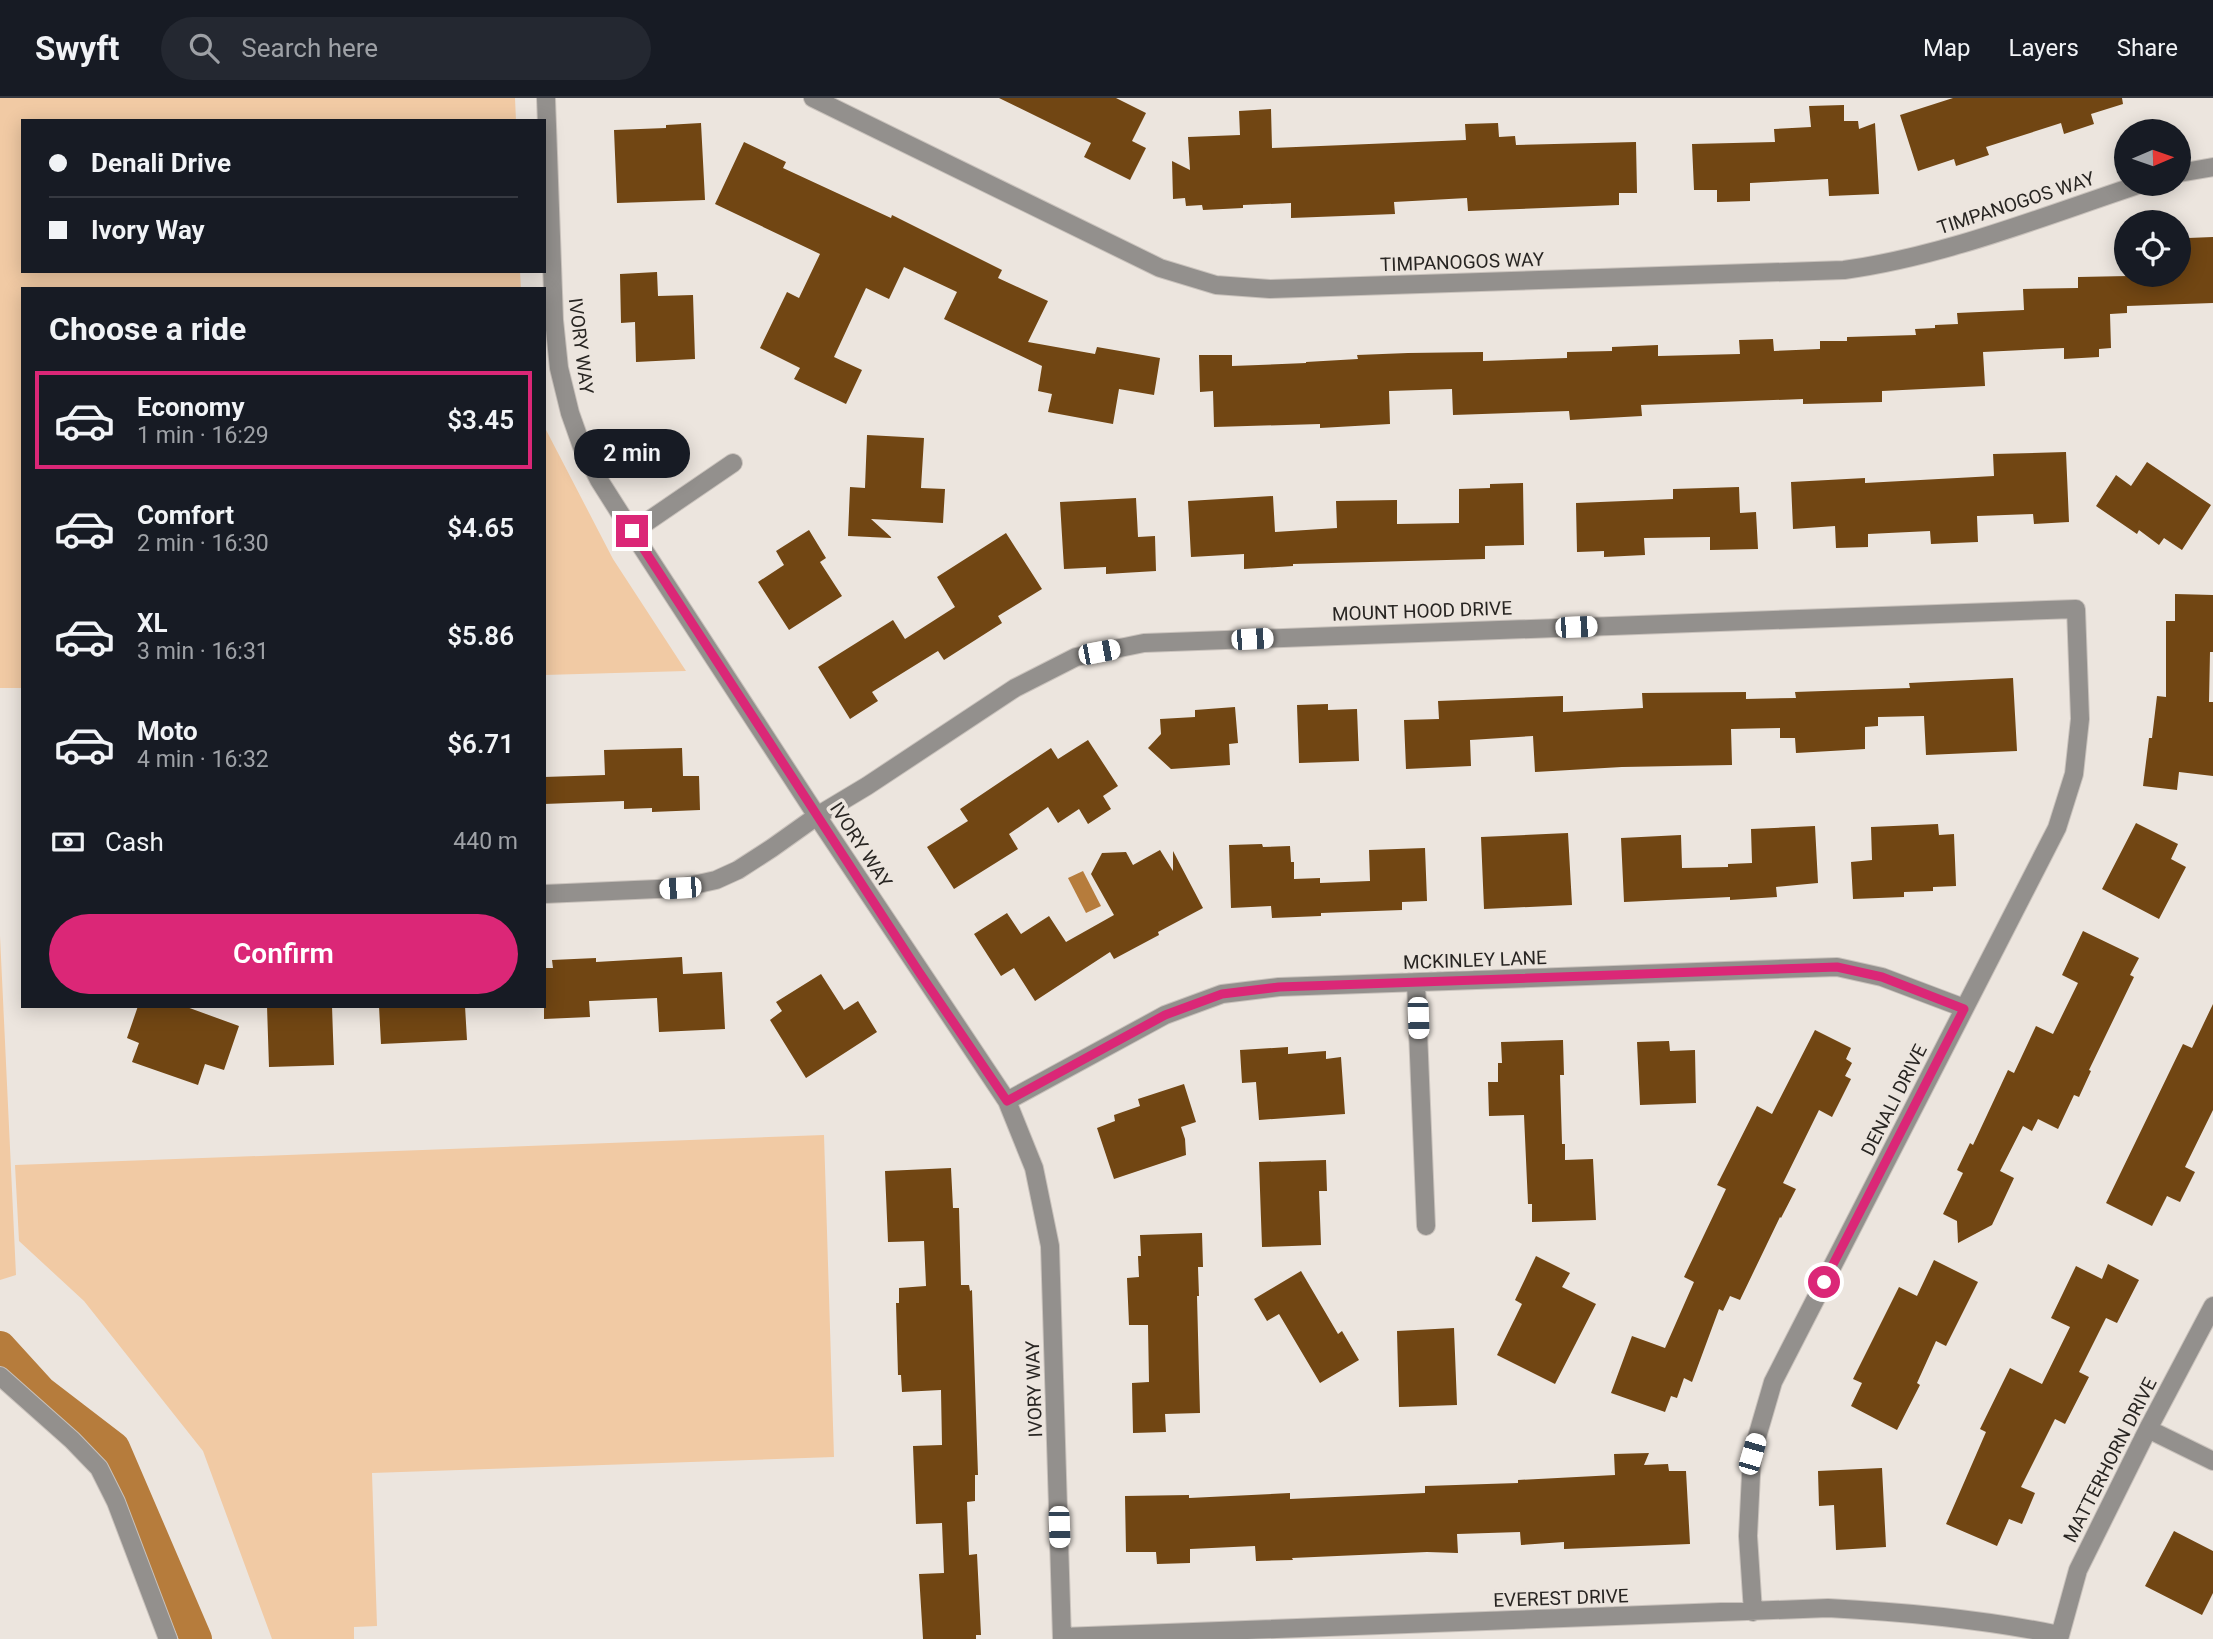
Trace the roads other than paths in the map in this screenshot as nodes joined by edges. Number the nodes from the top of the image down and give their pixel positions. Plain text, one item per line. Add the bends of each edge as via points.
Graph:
1 (546, 98) edge
2 (813, 98) edge
3 (2213, 167) edge
4 (2191, 171) edge
5 (2114, 193) edge
6 (733, 463) dead end
7 (632, 531) junction
8 (2076, 609) joint
9 (817, 816) junction
10 (546, 894) edge
11 (1416, 983) junction
12 (1964, 1009) junction
13 (1007, 1101) junction
14 (1426, 1226) dead end
15 (2213, 1306) edge
16 (0, 1376) edge
17 (2148, 1429) junction
18 (2213, 1461) edge
19 (1753, 1612) junction
20 (2059, 1637) edge
21 (1062, 1638) edge
22 (168, 1639) edge

1 - 7 street, IVORY WAY via 559,368 582,447
2 - 5 street, TIMPANOGOS WAY via 1160,268 1216,285 1270,289 1844,271 1935,251
3 - 4 street
6 - 7 street
7 - 9 street, IVORY WAY
8 - 9 street, MOUNT HOOD DRIVE via 1144,643 1076,657 1015,688
8 - 12 street, DENALI DRIVE via 2080,719 2074,774 2057,828
9 - 10 street, MOUNT HOOD DRIVE via 716,880 680,888
9 - 13 street, IVORY WAY
11 - 12 street, MCKINLEY LANE via 1837,967 1882,977
11 - 13 street, MCKINLEY LANE via 1279,987 1222,994 1165,1015
11 - 14 street
12 - 19 street, DENALI DRIVE via 1773,1381 1752,1454 1748,1536
13 - 21 street, IVORY WAY via 1034,1168 1050,1246
15 - 17 street, MATTERHORN DRIVE
16 - 22 street via 99,1468
17 - 18 street
17 - 20 street, MATTERHORN DRIVE via 2078,1570
19 - 20 street, EVEREST DRIVE via 1828,1608 1903,1612 2010,1625
19 - 21 street, EVEREST DRIVE

